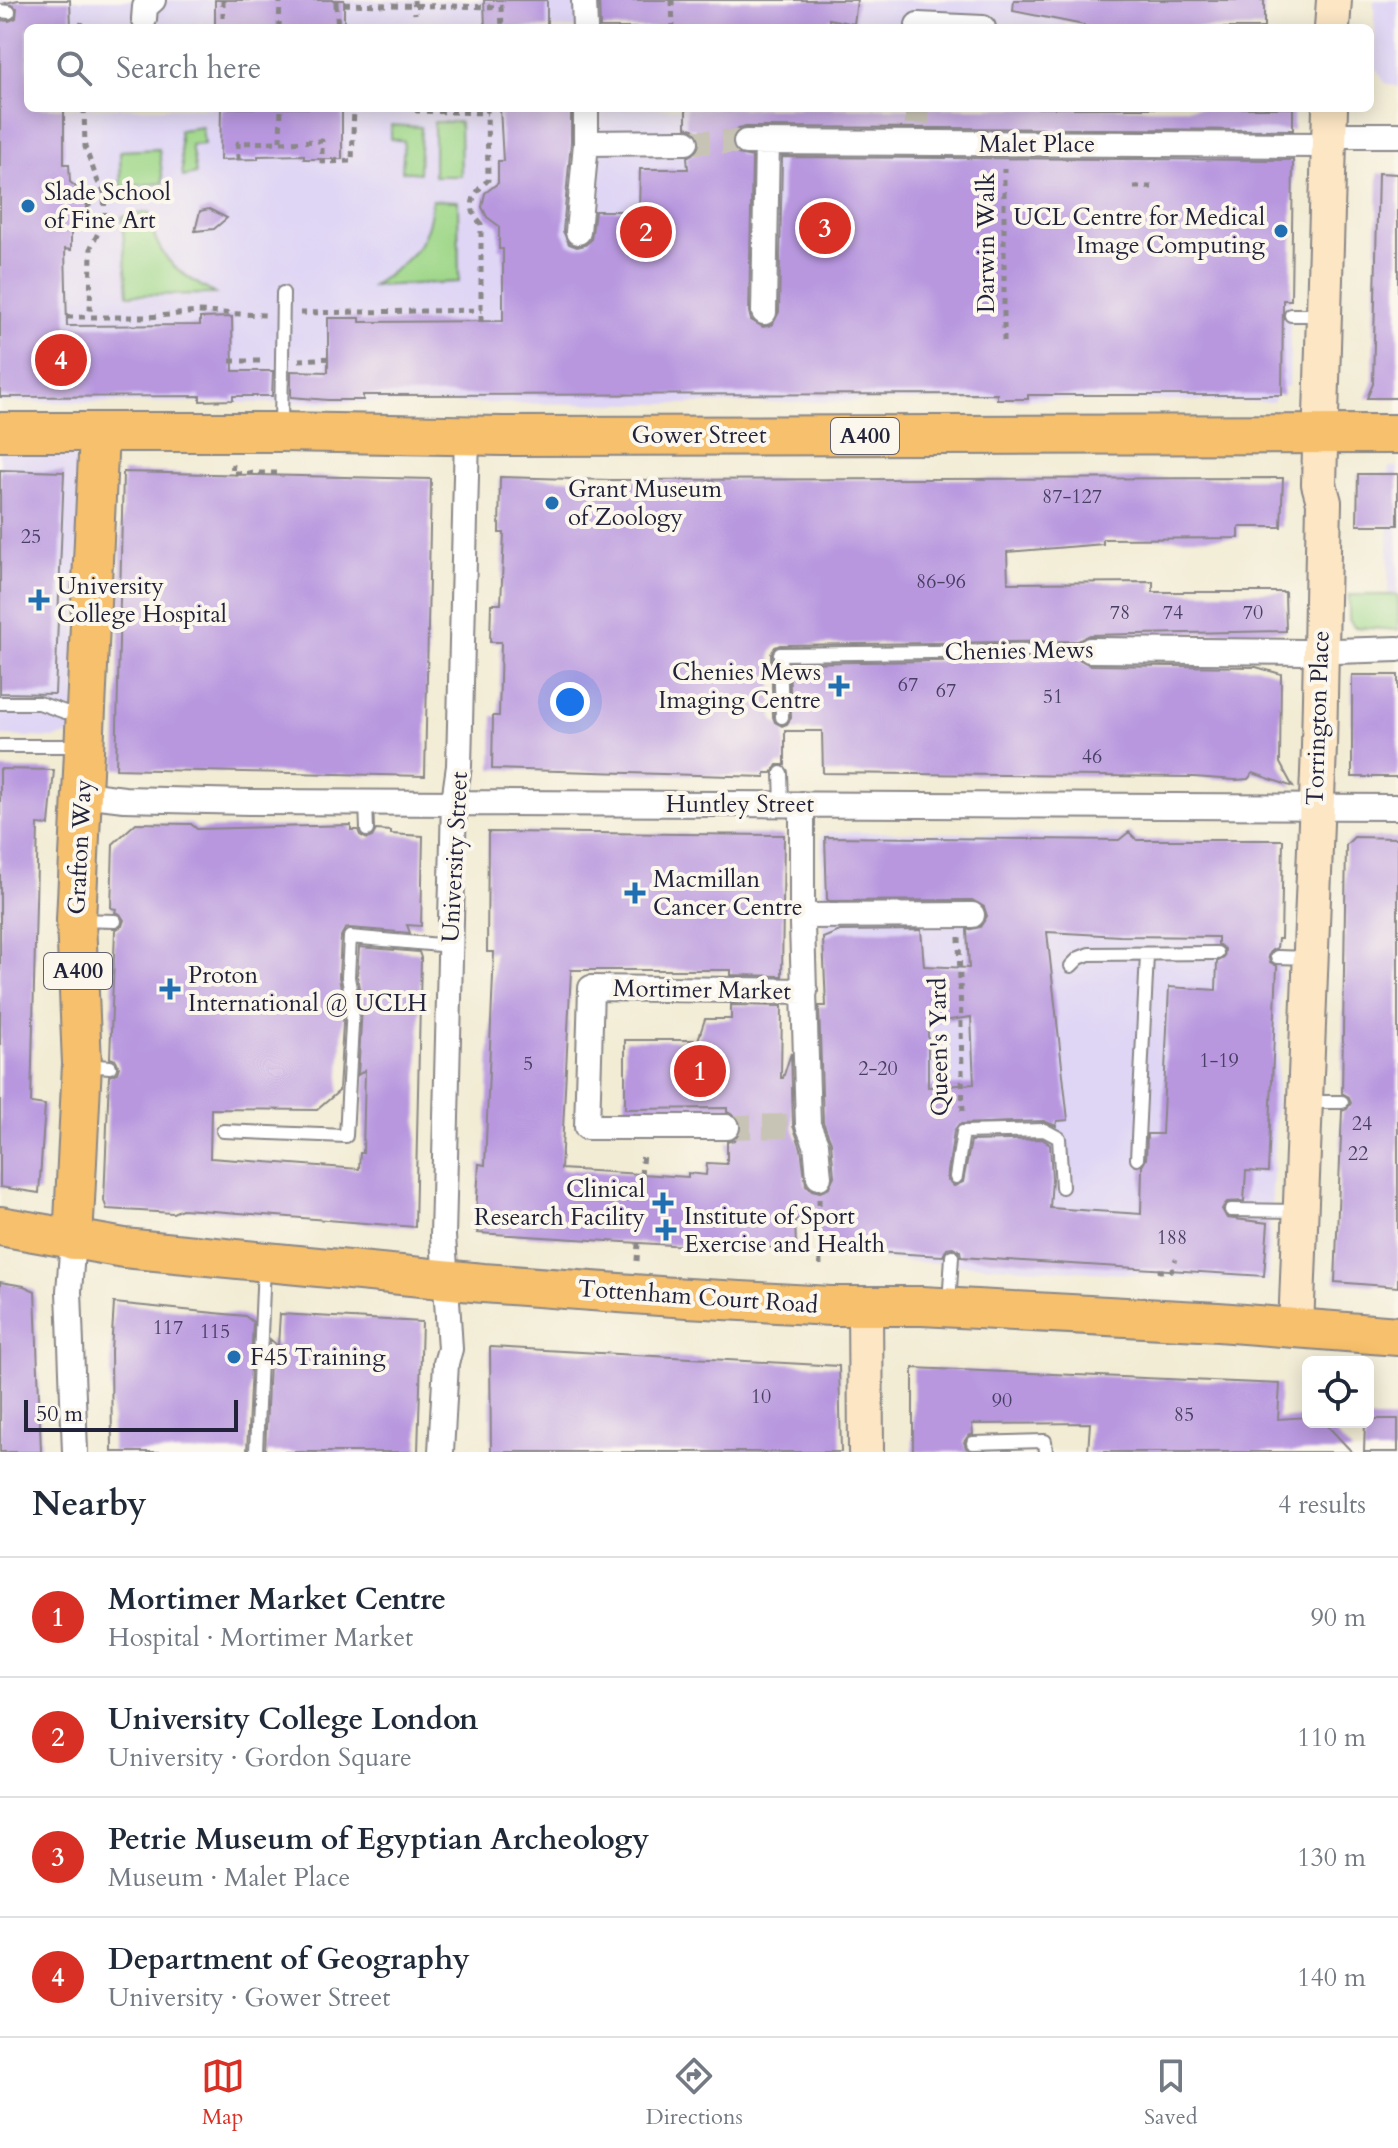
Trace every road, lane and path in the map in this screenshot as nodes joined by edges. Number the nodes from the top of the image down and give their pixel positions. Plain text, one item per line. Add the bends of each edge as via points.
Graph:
1 (223, 0) edge
2 (414, 0) edge
3 (584, 0) edge
4 (672, 0) edge
5 (915, 0) edge
6 (1334, 0) edge
7 (280, 2) edge
8 (336, 2) edge
9 (415, 14) dead end
10 (82, 19) dead end
11 (223, 19) dead end
12 (81, 24) edge
13 (279, 24) edge
14 (338, 24) edge
15 (502, 24) edge
16 (585, 24) edge
17 (673, 24) edge
18 (918, 24) edge
19 (1332, 24) edge
20 (84, 112) edge
21 (281, 112) edge
22 (354, 112) edge
23 (487, 112) edge
24 (586, 112) edge
25 (1329, 130) edge
26 (1398, 135) edge
27 (280, 141) junction
28 (686, 142) tunnel mouth
29 (586, 143) junction
30 (1004, 144) junction
31 (238, 160) dead end
32 (1134, 187) dead end
33 (1153, 187) dead end
34 (104, 192) junction
35 (105, 219) junction
36 (578, 232) dead end
37 (283, 293) dead end
38 (764, 312) dead end
39 (1291, 315) dead end
40 (1324, 315) junction
41 (90, 316) dead end
42 (74, 317) dead end
43 (481, 321) dead end
44 (73, 326) dead end
45 (1004, 341) dead end
46 (0, 432) edge
47 (99, 434) junction
48 (1398, 434) edge
49 (467, 435) junction
50 (1320, 436) junction
51 (233, 461) dead end
52 (281, 463) junction
53 (1398, 649) edge
54 (1090, 650) joint
55 (1320, 651) junction
56 (0, 703) edge
57 (782, 717) dead end
58 (85, 730) junction
59 (0, 746) edge
60 (781, 773) dead end
61 (83, 794) junction
62 (454, 801) junction
63 (366, 802) junction
64 (792, 804) junction
65 (1398, 807) edge
66 (1315, 808) junction
67 (367, 830) dead end
68 (965, 915) joint
69 (802, 916) junction
70 (76, 920) junction
71 (115, 921) dead end
72 (451, 946) junction
73 (1217, 953) dead end
74 (1147, 955) junction
75 (1071, 966) dead end
76 (805, 991) junction
77 (1305, 1102) junction
78 (1342, 1102) dead end
79 (727, 1127) tunnel mouth
80 (223, 1131) dead end
81 (963, 1132) junction
82 (1137, 1159) dead end
83 (956, 1177) dead end
84 (819, 1184) joint
85 (1062, 1187) dead end
86 (1231, 1210) dead end
87 (1300, 1211) junction
88 (0, 1226) edge
89 (73, 1240) junction
90 (638, 1243) dead end
91 (952, 1256) dead end
92 (264, 1261) junction
93 (637, 1261) dead end
94 (1161, 1269) dead end
95 (820, 1270) dead end
96 (1174, 1270) dead end
97 (445, 1279) junction
98 (865, 1306) junction
99 (949, 1308) junction
100 (1296, 1328) junction
101 (1398, 1336) edge
102 (973, 1443) dead end
103 (75, 1452) edge
104 (256, 1452) edge
105 (441, 1452) edge
106 (866, 1452) edge
107 (1046, 1452) edge

1 - 11 path
2 - 9 path, bridge
3 - 16 street
4 - 17 path
5 - 18 street
6 - 19 street
7 - 13 path
8 - 14 path
8 - 15 path via 501,7
10 - 12 path
20 - 34 path via 85,147
21 - 27 path
22 - 27 path via 352,161 322,162 322,141
23 - 43 path via 488,180 472,205 481,224
24 - 29 street
25 - 26 street, Malet Place
25 - 30 street, Malet Place
25 - 40 street, Torrington Place
27 - 31 path via 238,143
28 - 29 street
29 - 36 street
30 - 38 street, Malet Place via 917,133 756,142
30 - 45 path, Darwin Walk
32 - 33 path
34 - 35 path
34 - 35 path via 89,198 88,214
35 - 41 path via 91,247
37 - 52 lane
39 - 40 lane
40 - 50 street, Torrington Place
42 - 44 path
46 - 47 main road, Gower Street / A400
47 - 52 main road, Gower Street / A400
47 - 58 main road, Grafton Way / A400
48 - 50 main road, Gower Street / A400
49 - 50 main road, Gower Street / A400
49 - 52 main road, Gower Street / A400
49 - 62 street, University Street
50 - 55 street, Torrington Place
51 - 52 path via 232,473
53 - 55 street, Chenies Mews
54 - 55 street, Chenies Mews
54 - 57 lane, Chenies Mews via 780,654
55 - 66 street, Torrington Place
56 - 58 lane via 39,703 65,712
58 - 59 lane
58 - 61 main road, Grafton Way / A400
60 - 64 lane
61 - 63 street, Huntley Street via 187,801
61 - 70 main road, Grafton Way / A400
62 - 63 street, Huntley Street
62 - 64 street, Huntley Street
62 - 72 street, University Street
63 - 67 lane
64 - 66 street, Huntley Street
64 - 69 street
65 - 66 street, Huntley Street
66 - 77 street, Torrington Place via 1294,958
68 - 69 street
68 - 81 path, Queen's Yard
69 - 76 street
70 - 71 lane
70 - 89 main road, Grafton Way / A400 via 96,1066
72 - 80 lane via 350,937 353,1006 346,1136
72 - 97 street, University Street
73 - 74 lane
74 - 75 lane via 1089,954
74 - 82 lane
76 - 79 street, Mortimer Market via 591,988 587,1127
76 - 84 street via 799,1126 816,1144
77 - 78 lane
77 - 87 street, Torrington Place
81 - 83 lane, Queen's Yard
81 - 85 lane via 1053,1133 1059,1138
84 - 95 path
86 - 87 lane
87 - 100 street, Torrington Place
88 - 89 main road, Tottenham Court Road
89 - 92 main road, Tottenham Court Road
89 - 103 street, Grafton Way via 69,1291
90 - 93 path
91 - 99 lane
92 - 97 main road, Tottenham Court Road
92 - 104 lane
94 - 96 path
97 - 98 main road, Tottenham Court Road
97 - 105 street, University Street via 450,1349
98 - 99 main road, Tottenham Court Road
98 - 106 street
99 - 100 main road, Tottenham Court Road
100 - 101 main road, Tottenham Court Road
102 - 107 lane via 1045,1441

